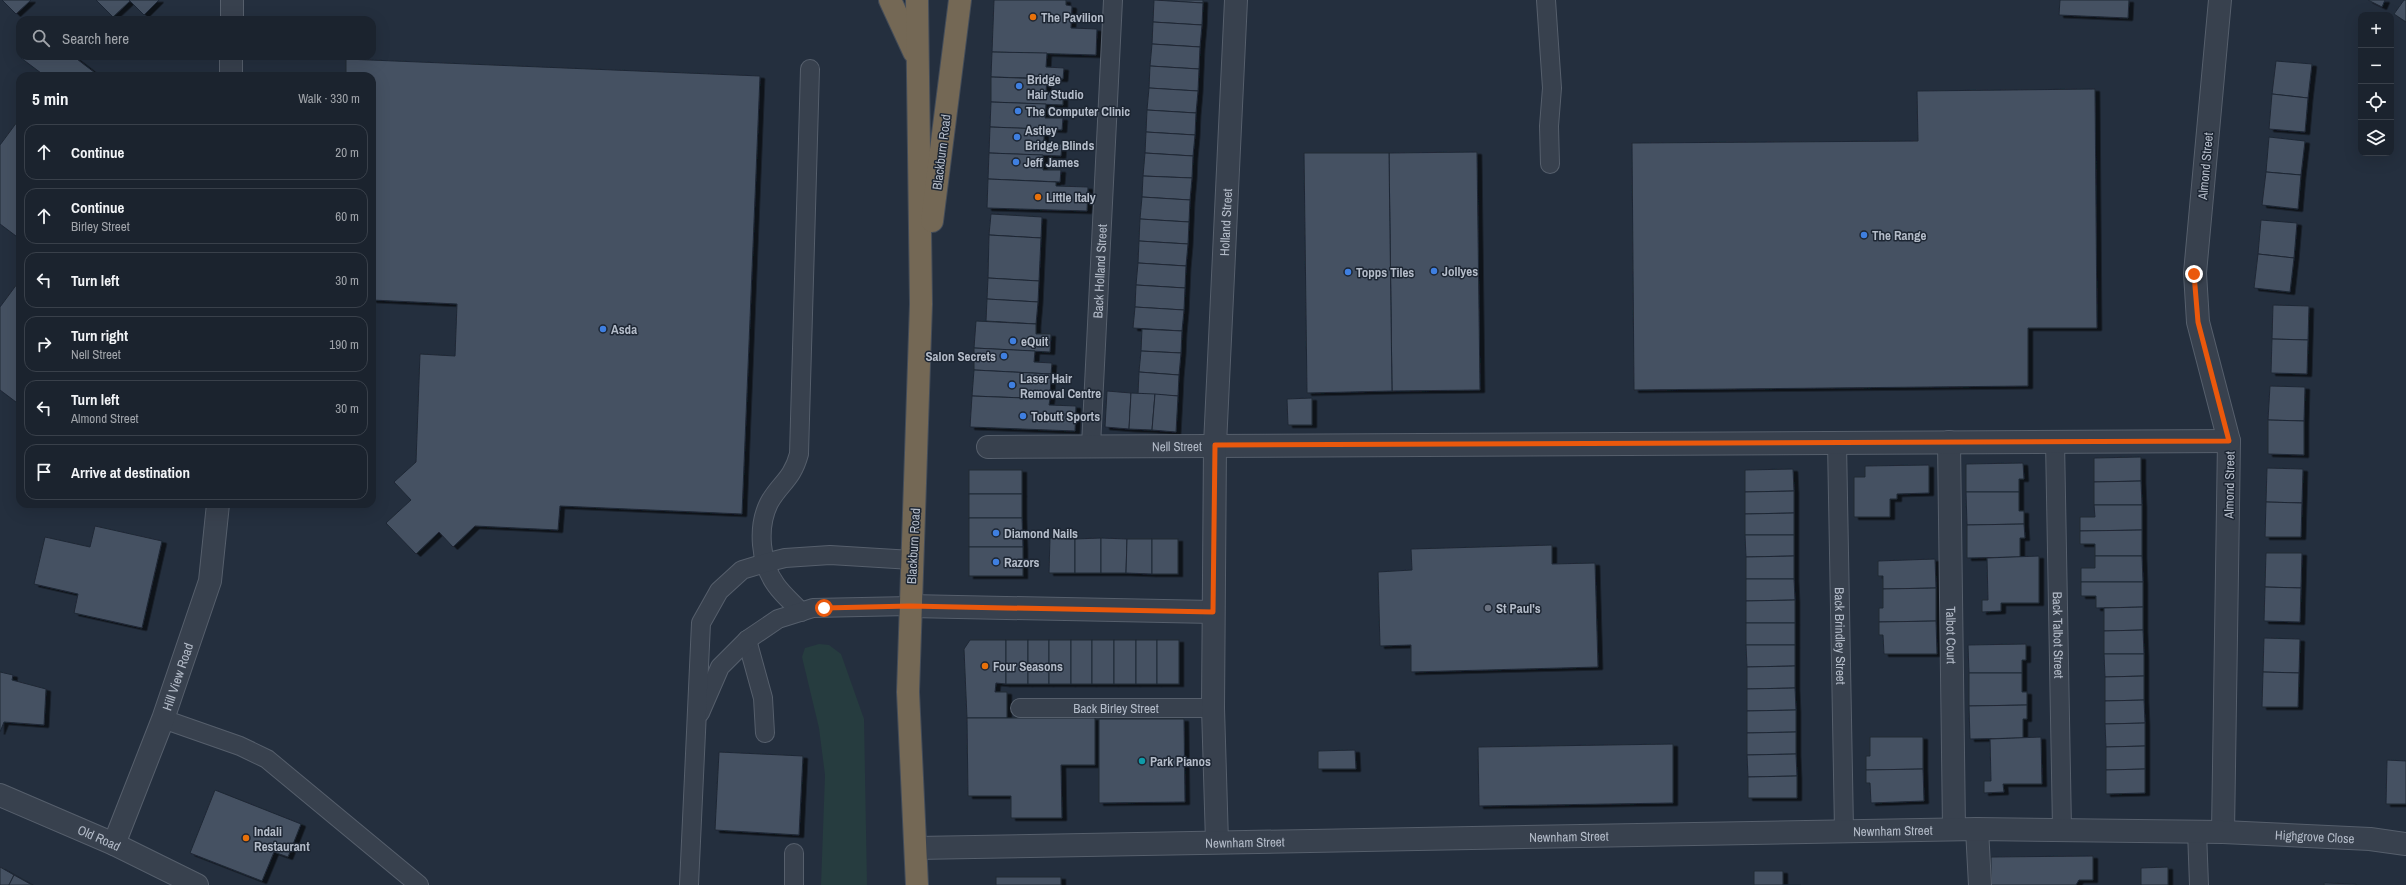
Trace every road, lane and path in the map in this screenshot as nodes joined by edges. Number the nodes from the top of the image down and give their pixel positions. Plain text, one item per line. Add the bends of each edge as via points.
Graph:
1 (232, 0) edge
2 (890, 0) edge
3 (917, 0) edge
4 (960, 0) edge
5 (1113, 0) edge
6 (1236, 0) edge
7 (1546, 0) edge
8 (2220, 0) edge
9 (232, 16) edge
10 (231, 60) edge
11 (919, 62) junction
12 (810, 69) dead end
13 (231, 72) edge
14 (1550, 164) dead end
15 (921, 304) junction
16 (2055, 441) junction
17 (2229, 441) junction
18 (1837, 442) junction
19 (1949, 442) junction
20 (1215, 445) junction
21 (1091, 446) junction
22 (988, 447) dead end
23 (218, 508) edge
24 (912, 560) junction
25 (765, 563) junction
26 (910, 606) junction
27 (801, 612) junction
28 (1213, 612) junction
29 (747, 640) junction
30 (1020, 708) dead end
31 (1213, 708) junction
32 (163, 719) junction
33 (695, 725) junction
34 (765, 733) dead end
35 (0, 795) edge
36 (1977, 828) junction
37 (1954, 829) junction
38 (2062, 829) junction
39 (1844, 830) junction
40 (2197, 831) junction
41 (2223, 832) junction
42 (1217, 842) junction
43 (114, 844) junction
44 (2406, 844) edge
45 (916, 848) junction
46 (794, 853) dead end
47 (197, 885) edge
48 (419, 885) edge
49 (689, 885) edge
50 (794, 885) edge
51 (918, 885) edge
52 (1980, 885) edge
53 (2199, 885) edge

1 - 9 street
2 - 11 highway
3 - 11 highway, Blackburn Road
4 - 15 highway, Blackburn Road
5 - 21 lane, Back Holland Street
6 - 20 street, Holland Street
7 - 14 lane via 1552,88
8 - 17 street, Almond Street via 2194,274 2198,322
10 - 13 street
11 - 15 highway, Blackburn Road
12 - 25 lane via 799,454 795,469 770,503 760,528
15 - 24 highway, Blackburn Road
16 - 17 street, Nell Street
16 - 19 street, Nell Street
16 - 38 lane, Back Talbot Street
17 - 41 street, Almond Street
18 - 19 street, Nell Street
18 - 20 street, Nell Street
18 - 39 lane, Back Brindley Street
19 - 37 street, Talbot Court
20 - 21 street, Nell Street
20 - 28 street, Holland Street
21 - 22 street, Nell Street
23 - 32 street, Hill View Road via 210,581
24 - 25 lane via 830,555 785,558
24 - 26 highway, Blackburn Road
25 - 27 lane via 776,585
25 - 33 lane via 742,570 719,591 701,623
26 - 27 lane via 813,608
26 - 28 street
26 - 45 highway, Blackburn Road via 908,692
27 - 29 lane via 778,619
28 - 31 street, Holland Street
29 - 33 lane via 720,667
29 - 34 lane via 763,698
30 - 31 lane, Back Birley Street
31 - 42 street, Holland Street
32 - 43 street, Hill View Road
32 - 48 lane via 240,746 267,759
33 - 49 lane
35 - 43 street, Old Road
36 - 37 street, Newnham Street
36 - 38 street, Newnham Street
36 - 52 street
37 - 39 street, Newnham Street
38 - 40 street, Newnham Street
39 - 42 street, Newnham Street
40 - 41 street, Newnham Street
40 - 53 lane
41 - 44 street, Highgrove Close via 2370,839
42 - 45 street, Newnham Street
43 - 47 street, Old Road
45 - 51 highway, Blackburn Road
46 - 50 lane

